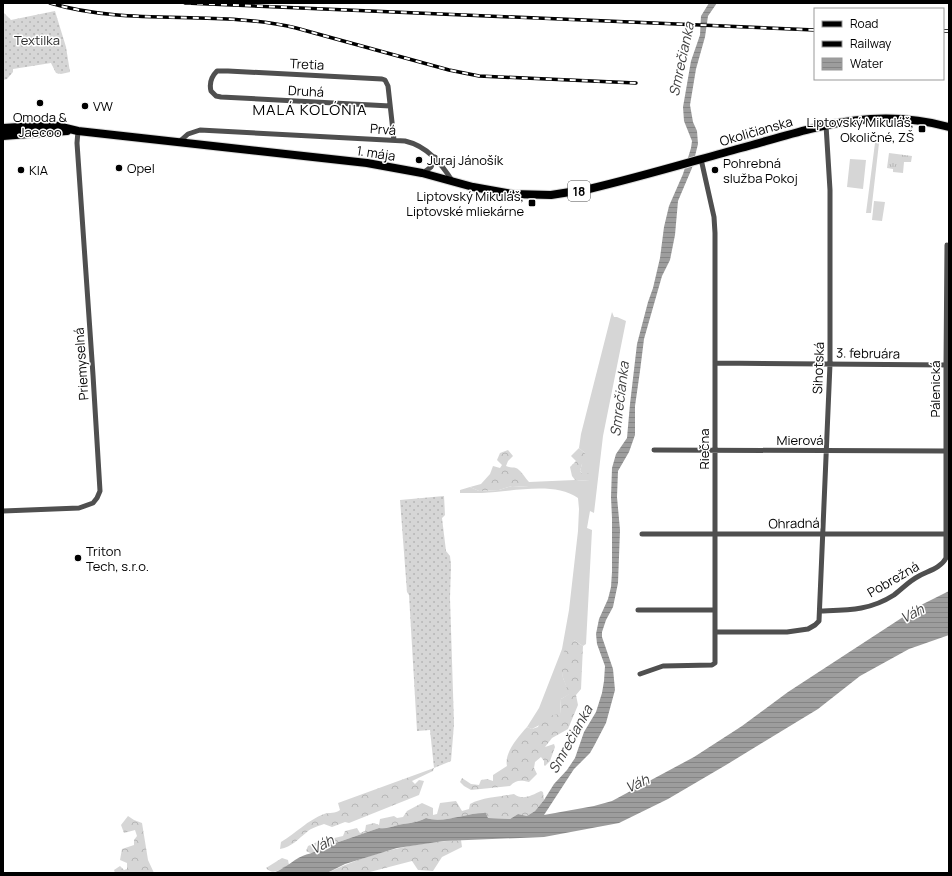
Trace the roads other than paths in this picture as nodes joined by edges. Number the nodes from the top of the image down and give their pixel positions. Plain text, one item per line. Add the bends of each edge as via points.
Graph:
1 (221, 97) joint
2 (390, 106) junction
3 (826, 125) junction
4 (949, 127) edge
5 (3, 128) edge
6 (78, 131) junction
7 (3, 136) edge
8 (394, 140) junction
9 (179, 142) junction
10 (435, 157) junction
11 (700, 160) junction
12 (666, 169) joint
13 (422, 173) junction
14 (453, 182) junction
15 (947, 244) dead end
16 (715, 363) junction
17 (830, 364) junction
18 (947, 365) edge
19 (654, 450) dead end
20 (715, 450) junction
21 (826, 451) junction
22 (946, 451) junction
23 (3, 512) edge
24 (642, 534) dead end
25 (715, 534) junction
26 (822, 534) junction
27 (946, 534) junction
28 (638, 610) dead end
29 (715, 610) junction
30 (820, 611) junction
31 (715, 632) junction
32 (640, 674) dead end

1 - 2 street, Druhá
1 - 2 street, Tretia via 211,91 210,80 217,71 228,71 385,80
2 - 8 street
3 - 4 main road, Okoličianska / 18 via 889,118 920,120
3 - 11 main road, Okoličianska / 18
3 - 17 street, Sihotská via 829,184
5 - 6 main road, 1. mája / 18 via 53,125
6 - 7 main road, 1. mája / 18
6 - 9 main road, 1. mája / 18
6 - 23 street, Priemyselná via 100,491 93,503 79,508
8 - 9 street, Prvá via 200,130 188,134
8 - 10 street, Prvá via 414,143
9 - 13 main road, 1. mája / 18 via 367,163
10 - 13 street via 431,167
10 - 14 street, Prvá
11 - 12 main road, Okoličianska / 18
11 - 16 street, Riečna via 714,216
12 - 14 main road, 1. mája / 18 via 595,188 551,195 496,192
13 - 14 main road, 1. mája / 18
15 - 18 street, Pálenická
16 - 17 street, 3. februára
16 - 20 street, Riečna
17 - 18 street, 3. februára
17 - 21 street, Sihotská
18 - 22 street, Pálenická
19 - 20 street, Mierová
20 - 21 street, Mierová
20 - 25 street, Riečna
21 - 22 street, Mierová
21 - 26 street, Sihotská
22 - 27 street, Pálenická
24 - 25 street, Ohradná
25 - 26 street, Ohradná
25 - 29 street, Riečna
26 - 27 street, Ohradná
26 - 30 street, Sihotská
27 - 30 street, Pobrežná via 947,556 941,565 913,580 893,595 862,609
28 - 29 street
29 - 31 street, Riečna
30 - 31 street via 818,623 808,629 787,632
31 - 32 street, Riečna via 715,663 712,665 663,666

